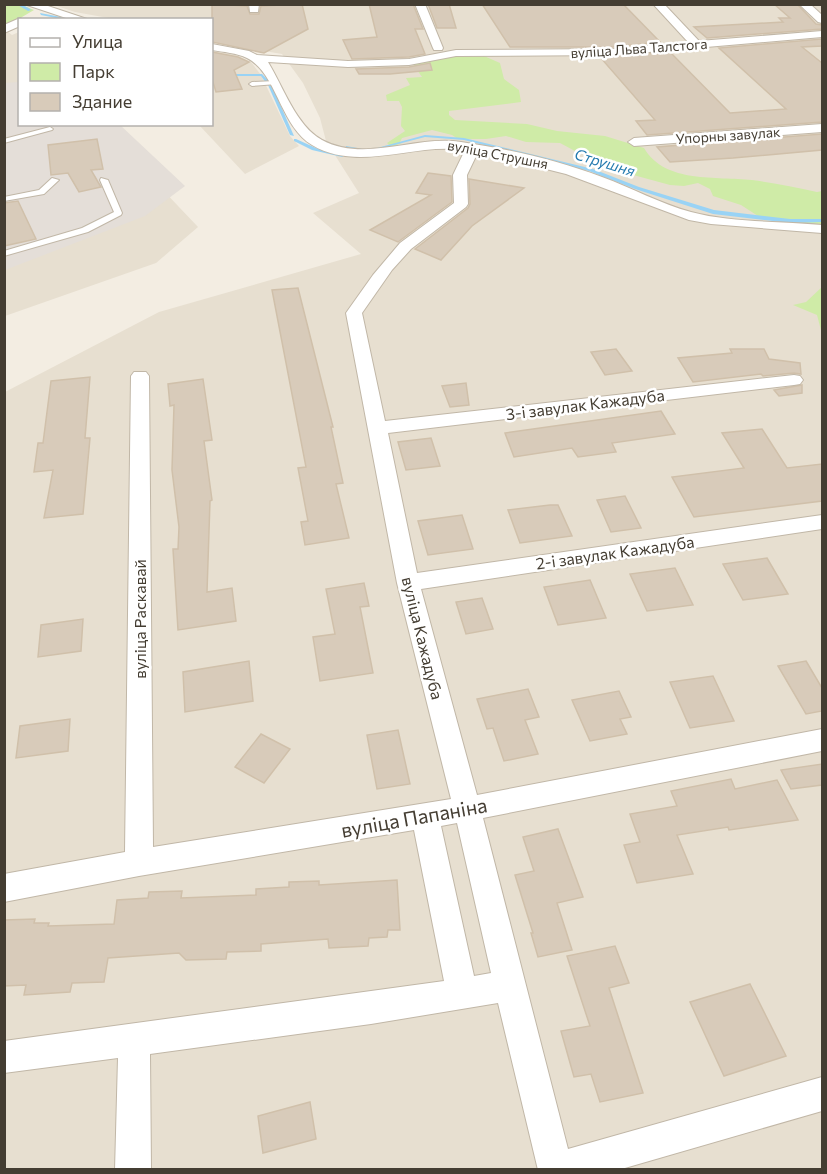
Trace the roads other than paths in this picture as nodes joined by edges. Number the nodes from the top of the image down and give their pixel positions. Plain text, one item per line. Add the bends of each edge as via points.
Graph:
1 (29, 4) edge
2 (420, 4) edge
3 (658, 4) edge
4 (804, 4) edge
5 (44, 10) junction
6 (26, 18) edge
7 (77, 18) edge
8 (822, 20) edge
9 (18, 22) edge
10 (4, 30) edge
11 (822, 34) edge
12 (695, 43) junction
13 (213, 47) edge
14 (438, 48) dead end
15 (257, 58) junction
16 (275, 83) junction
17 (252, 84) dead end
18 (822, 128) edge
19 (50, 129) dead end
20 (4, 141) edge
21 (634, 142) dead end
22 (473, 147) junction
23 (55, 180) dead end
24 (104, 180) dead end
25 (4, 199) edge
26 (822, 229) edge
27 (4, 254) edge
28 (140, 376) dead end
29 (794, 380) dead end
30 (376, 428) junction
31 (822, 522) edge
32 (408, 583) junction
33 (822, 740) edge
34 (467, 809) junction
35 (425, 816) junction
36 (139, 863) junction
37 (4, 888) edge
38 (509, 986) junction
39 (462, 994) junction
40 (134, 1040) junction
41 (4, 1057) edge
42 (822, 1094) edge
43 (133, 1170) edge
44 (556, 1170) edge

1 - 5 street
2 - 14 street
3 - 12 street
4 - 8 street
5 - 6 street
5 - 7 street
9 - 10 street
11 - 12 street, вуліца Льва Талстога
12 - 15 street, вуліца Льва Талстога via 614,52 456,53 409,62 348,64
13 - 15 street
15 - 16 street, вуліца Струшня
16 - 17 lane
16 - 22 street, вуліца Струшня via 306,134 317,142 362,154 434,143
18 - 21 street, Упорны завулак
19 - 20 lane
22 - 26 street, вуліца Струшня via 555,165 689,216
22 - 30 street, вуліца Кажадуба via 460,175 461,204 457,210 405,247 382,271 354,313
23 - 25 lane via 41,192
24 - 27 lane via 118,213 85,230
28 - 36 street, вуліца Раскавай
29 - 30 street, 3-і завулак Кажадуба
30 - 32 street, вуліца Кажадуба
31 - 32 street, 2-і завулак Кажадуба
32 - 34 street, вуліца Кажадуба
33 - 34 street, вуліца Папаніна
34 - 35 street, вуліца Папаніна
34 - 38 street, вуліца Кажадуба
35 - 36 street, вуліца Папаніна
35 - 39 street
36 - 37 street, вуліца Папаніна
38 - 39 street
38 - 44 street, вуліца Кажадуба
39 - 40 street
40 - 41 street
40 - 43 street
42 - 44 street

